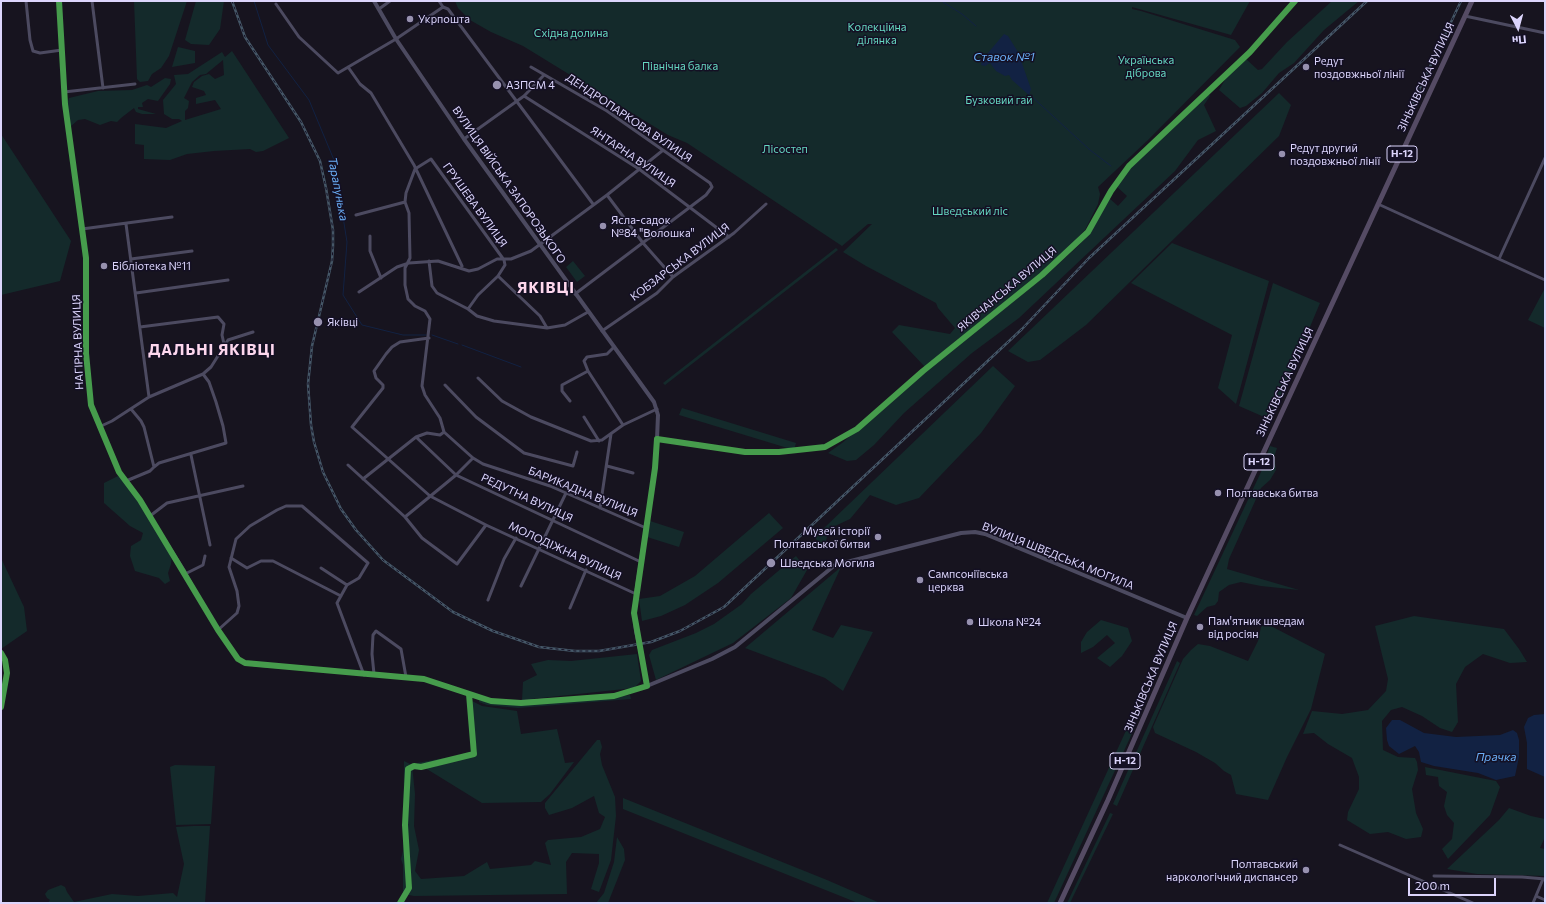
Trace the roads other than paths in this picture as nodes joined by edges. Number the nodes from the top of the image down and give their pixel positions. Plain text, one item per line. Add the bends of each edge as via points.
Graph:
1 (26, 1) edge
2 (59, 1) edge
3 (92, 1) edge
4 (374, 1) edge
5 (390, 1) edge
6 (439, 1) edge
7 (1295, 1) edge
8 (1472, 1) edge
9 (276, 4) dead end
10 (443, 7) junction
11 (379, 9) junction
12 (1465, 16) junction
13 (1545, 33) edge
14 (396, 39) junction
15 (62, 50) junction
16 (348, 67) junction
17 (532, 67) dead end
18 (544, 75) junction
19 (135, 84) dead end
20 (103, 88) junction
21 (64, 92) junction
22 (524, 96) junction
23 (517, 101) junction
24 (464, 139) junction
25 (662, 150) junction
26 (1545, 158) edge
27 (415, 169) junction
28 (639, 169) junction
29 (607, 195) junction
30 (405, 202) junction
31 (593, 204) junction
32 (766, 204) dead end
33 (1378, 204) junction
34 (690, 207) junction
35 (356, 215) dead end
36 (172, 217) dead end
37 (126, 224) junction
38 (82, 229) junction
39 (370, 236) dead end
40 (729, 237) junction
41 (643, 243) junction
42 (539, 244) junction
43 (192, 251) dead end
44 (131, 259) junction
45 (1499, 259) junction
46 (504, 260) junction
47 (429, 261) junction
48 (409, 263) junction
49 (462, 266) dead end
50 (498, 276) junction
51 (674, 277) junction
52 (380, 278) junction
53 (228, 280) dead end
54 (1545, 280) edge
55 (359, 292) dead end
56 (136, 293) junction
57 (575, 294) junction
58 (468, 309) junction
59 (588, 312) junction
60 (140, 328) junction
61 (547, 328) junction
62 (602, 331) junction
63 (253, 332) dead end
64 (428, 338) junction
65 (224, 345) junction
66 (614, 347) junction
67 (588, 370) junction
68 (203, 374) junction
69 (478, 378) dead end
70 (445, 385) dead end
71 (149, 397) junction
72 (570, 402) dead end
73 (657, 408) junction
74 (131, 409) junction
75 (584, 417) dead end
76 (623, 425) junction
77 (99, 427) junction
78 (444, 432) junction
79 (611, 434) junction
80 (416, 437) junction
81 (657, 439) junction
82 (599, 441) junction
83 (577, 452) dead end
84 (191, 455) junction
85 (473, 458) junction
86 (387, 459) junction
87 (348, 465) dead end
88 (607, 466) junction
89 (154, 467) junction
90 (633, 472) dead end
91 (456, 475) junction
92 (363, 479) junction
93 (126, 482) junction
94 (243, 486) dead end
95 (566, 493) junction
96 (201, 495) junction
97 (430, 496) junction
98 (600, 508) junction
99 (150, 516) junction
100 (405, 517) junction
101 (552, 520) junction
102 (486, 525) junction
103 (646, 528) junction
104 (516, 538) junction
105 (210, 545) dead end
106 (540, 548) junction
107 (205, 556) dead end
108 (231, 558) junction
109 (640, 562) junction
110 (321, 568) dead end
111 (586, 570) junction
112 (185, 574) junction
113 (347, 585) junction
114 (521, 586) dead end
115 (636, 594) junction
116 (340, 596) junction
117 (488, 600) dead end
118 (570, 608) dead end
119 (1186, 618) junction
120 (218, 630) junction
121 (1, 653) edge
122 (374, 674) junction
123 (364, 675) junction
124 (406, 677) junction
125 (647, 686) junction
126 (1, 707) edge
127 (1340, 845) dead end
128 (1434, 876) dead end
129 (1544, 879) edge
130 (1536, 896) junction
131 (1545, 900) edge
132 (1060, 903) edge
133 (1473, 903) edge
134 (1533, 903) edge

1 - 15 street via 33,51 40,53
2 - 15 street, НАГІРНА ВУЛИЦЯ
3 - 20 street
4 - 11 street, ВУЛИЦЯ ВІЙСЬКА ЗАПОРОЗЬКОГО
5 - 11 street
6 - 10 street
7 - 81 street, ЯКІВЧАНСЬКА ВУЛИЦЯ via 1250,52 1129,166 1111,191 1088,232 1042,275 857,428 825,447 779,452 745,452
8 - 12 main road, ЗІНЬКІВСЬКА ВУЛИЦЯ / Н-12
9 - 16 street via 299,37 338,73
10 - 14 street
10 - 23 street via 448,9
11 - 14 street, ВУЛИЦЯ ВІЙСЬКА ЗАПОРОЗЬКОГО
12 - 13 street
12 - 33 main road, ЗІНЬКІВСЬКА ВУЛИЦЯ / Н-12
14 - 16 street
14 - 24 street, ВУЛИЦЯ ВІЙСЬКА ЗАПОРОЗЬКОГО
15 - 21 street, НАГІРНА ВУЛИЦЯ
16 - 27 street via 360,84 371,93
17 - 18 street, ДЕНДРОПАРКОВА ВУЛИЦЯ
18 - 22 street
18 - 25 street, ДЕНДРОПАРКОВА ВУЛИЦЯ via 606,111
19 - 20 street
20 - 21 street
21 - 38 street, НАГІРНА ВУЛИЦЯ
22 - 23 street
22 - 28 street, ЯНТАРНА ВУЛИЦЯ
23 - 24 street
23 - 31 street
24 - 42 street, ВУЛИЦЯ ВІЙСЬКА ЗАПОРОЗЬКОГО
25 - 28 street
25 - 34 street, ДЕНДРОПАРКОВА ВУЛИЦЯ via 710,182 712,187 706,195
26 - 45 street
27 - 30 street, БАРИКАДНА ВУЛИЦЯ
27 - 46 street, ГРУШЕВА ВУЛИЦЯ via 431,160
27 - 49 street
28 - 29 street
28 - 34 street, ЯНТАРНА ВУЛИЦЯ
29 - 31 street
29 - 41 street
30 - 35 street
30 - 48 street, БАРИКАДНА ВУЛИЦЯ via 409,213
31 - 42 street
32 - 40 street, КОБЗАРСЬКА ВУЛИЦЯ
33 - 45 street
33 - 119 main road, ЗІНЬКІВСЬКА ВУЛИЦЯ / Н-12
34 - 40 street, ЯНТАРНА ВУЛИЦЯ
34 - 41 street
36 - 37 street
37 - 38 street
37 - 44 street
38 - 77 street, НАГІРНА ВУЛИЦЯ via 86,258 88,379
39 - 52 street via 370,251
40 - 51 street, КОБЗАРСЬКА ВУЛИЦЯ
41 - 51 street
41 - 57 street
42 - 46 street via 531,251
42 - 57 street, ВУЛИЦЯ ВІЙСЬКА ЗАПОРОЗЬКОГО
43 - 44 street
44 - 56 street
45 - 54 street
46 - 47 street via 497,259 469,271 438,261
46 - 50 street via 505,265
47 - 48 street
47 - 58 street via 432,286 436,293
48 - 52 street
48 - 64 street, БАРИКАДНА ВУЛИЦЯ via 406,268 405,285 408,299 425,311 430,319
50 - 58 street via 478,295
50 - 61 street via 540,316
51 - 62 street, КОБЗАРСЬКА ВУЛИЦЯ via 657,293
52 - 55 street
53 - 56 street
56 - 60 street
57 - 59 street, ВУЛИЦЯ ВІЙСЬКА ЗАПОРОЗЬКОГО
58 - 61 street via 477,316 494,321
59 - 61 street via 566,325
59 - 62 street, ВУЛИЦЯ ВІЙСЬКА ЗАПОРОЗЬКОГО
60 - 65 street via 218,318 224,324
60 - 71 street
62 - 66 street, ВУЛИЦЯ ВІЙСЬКА ЗАПОРОЗЬКОГО
63 - 65 street via 238,335
64 - 78 street, БАРИКАДНА ВУЛИЦЯ via 422,386 440,418
64 - 86 street, МОЛОДІЖНА ВУЛИЦЯ via 400,342 392,347 374,371 383,388 352,426
65 - 68 street via 211,367
66 - 67 street via 607,354 585,358
66 - 73 street, ВУЛИЦЯ ВІЙСЬКА ЗАПОРОЗЬКОГО
67 - 72 street via 562,385 562,391
67 - 76 street
68 - 71 street
68 - 84 street via 209,382 216,402 226,443
69 - 82 street via 502,401 531,417 591,441
70 - 83 street via 476,417 524,453 573,466
71 - 74 street
73 - 76 street
73 - 81 street
74 - 77 street
74 - 89 street via 142,421
75 - 82 street
76 - 79 street
77 - 93 street, НАГІРНА ВУЛИЦЯ
78 - 80 street via 440,435 427,433
78 - 85 street, БАРИКАДНА ВУЛИЦЯ
79 - 82 street
79 - 88 street
80 - 86 street
80 - 91 street, РЕДУТНА ВУЛИЦЯ
81 - 103 street
84 - 89 street via 159,463
84 - 96 street
85 - 91 street
85 - 95 street, БАРИКАДНА ВУЛИЦЯ
86 - 92 street
86 - 97 street, МОЛОДІЖНА ВУЛИЦЯ
87 - 92 street
88 - 90 street
88 - 98 street
89 - 93 street
91 - 97 street
91 - 101 street, РЕДУТНА ВУЛИЦЯ
92 - 100 street
93 - 99 street, НАГІРНА ВУЛИЦЯ
94 - 96 street
95 - 98 street, БАРИКАДНА ВУЛИЦЯ
95 - 101 street
96 - 99 street via 167,503
96 - 105 street
97 - 100 street
97 - 102 street, МОЛОДІЖНА ВУЛИЦЯ
98 - 103 street, БАРИКАДНА ВУЛИЦЯ
99 - 112 street, НАГІРНА ВУЛИЦЯ
100 - 102 street via 422,538 457,564
101 - 106 street
101 - 109 street, РЕДУТНА ВУЛИЦЯ
102 - 104 street, МОЛОДІЖНА ВУЛИЦЯ
103 - 109 street
104 - 106 street, МОЛОДІЖНА ВУЛИЦЯ
104 - 117 street via 504,559
106 - 111 street, МОЛОДІЖНА ВУЛИЦЯ
106 - 114 street
107 - 112 street via 203,565
108 - 113 street via 236,539 250,526 286,506 305,507 368,563 359,578
108 - 116 street via 247,568 261,561 274,561
108 - 120 street via 230,571 239,606 237,613
109 - 115 street
110 - 113 street
111 - 115 street, МОЛОДІЖНА ВУЛИЦЯ
111 - 118 street
112 - 120 street, НАГІРНА ВУЛИЦЯ
113 - 116 street
115 - 125 street, bridge via 636,631
116 - 123 street via 337,603
119 - 125 street, ВУЛИЦЯ ШВЕДСЬКА МОГИЛА via 985,534 961,533 835,565 735,647
119 - 132 main road, ЗІНЬКІВСЬКА ВУЛИЦЯ / Н-12
120 - 123 street, НАГІРНА ВУЛИЦЯ via 238,659 245,663
121 - 126 street via 7,667
122 - 123 street
122 - 124 street
122 - 124 street via 372,654 373,635 376,631 401,649
124 - 125 street via 424,679 491,701 521,703 614,696
127 - 133 street
128 - 129 street
129 - 130 street
130 - 131 street
130 - 134 street

